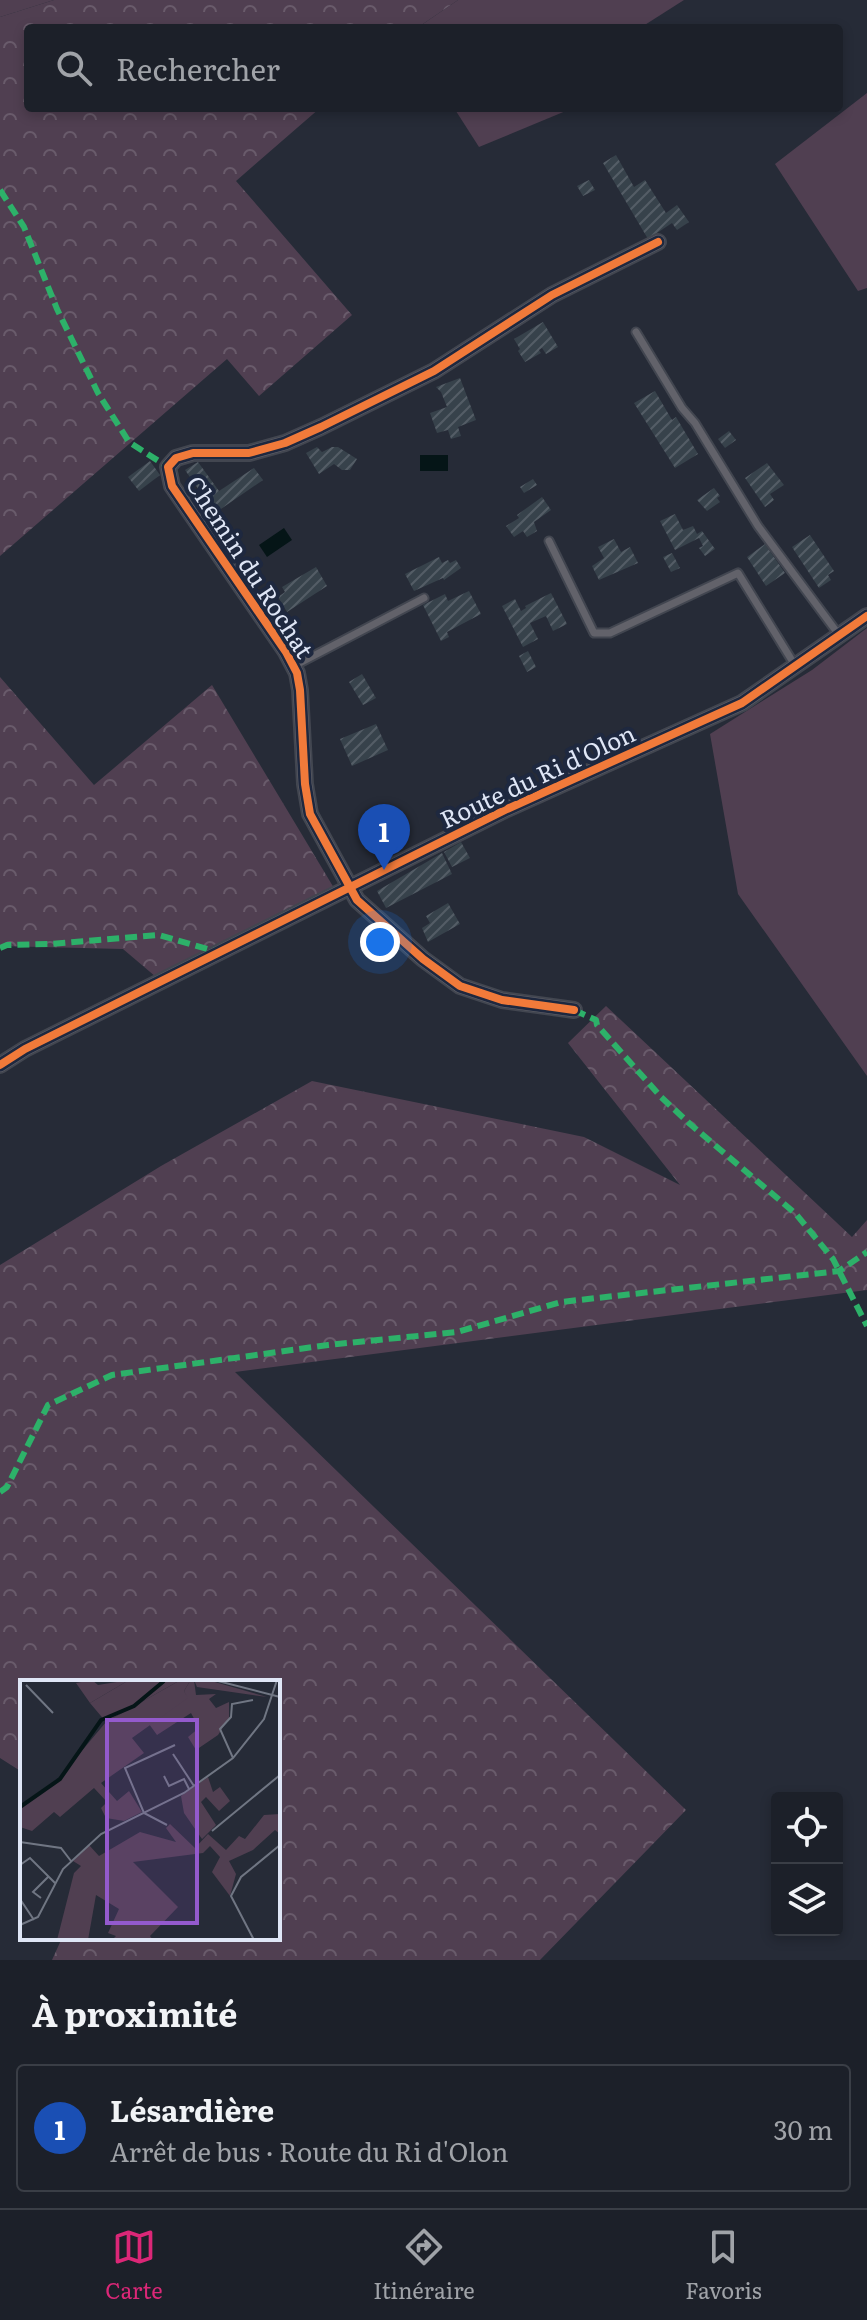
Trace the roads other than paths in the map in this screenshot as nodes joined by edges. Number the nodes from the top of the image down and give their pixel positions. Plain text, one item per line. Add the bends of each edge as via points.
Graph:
1 (658, 242) dead end
2 (636, 332) dead end
3 (549, 541) dead end
4 (424, 598) dead end
5 (867, 616) edge
6 (839, 636) junction
7 (294, 666) junction
8 (796, 667) junction
9 (351, 887) junction
10 (574, 1010) dead end
11 (0, 1065) edge

1 - 7 street, Chemin du Rochat via 552,295 434,371 285,443 249,453 193,453 168,467 172,486
2 - 6 lane via 758,526
3 - 8 lane via 594,633 610,633 738,573
4 - 7 lane
5 - 6 street, Route du Ri d'Olon
6 - 8 street, Route du Ri d'Olon
7 - 9 street, Chemin du Rochat via 310,814
8 - 9 street, Route du Ri d'Olon via 742,703 507,809
9 - 10 street, Chemin du Rochat via 357,900 460,986 502,1000
9 - 11 street, Route du Ri d'Olon

